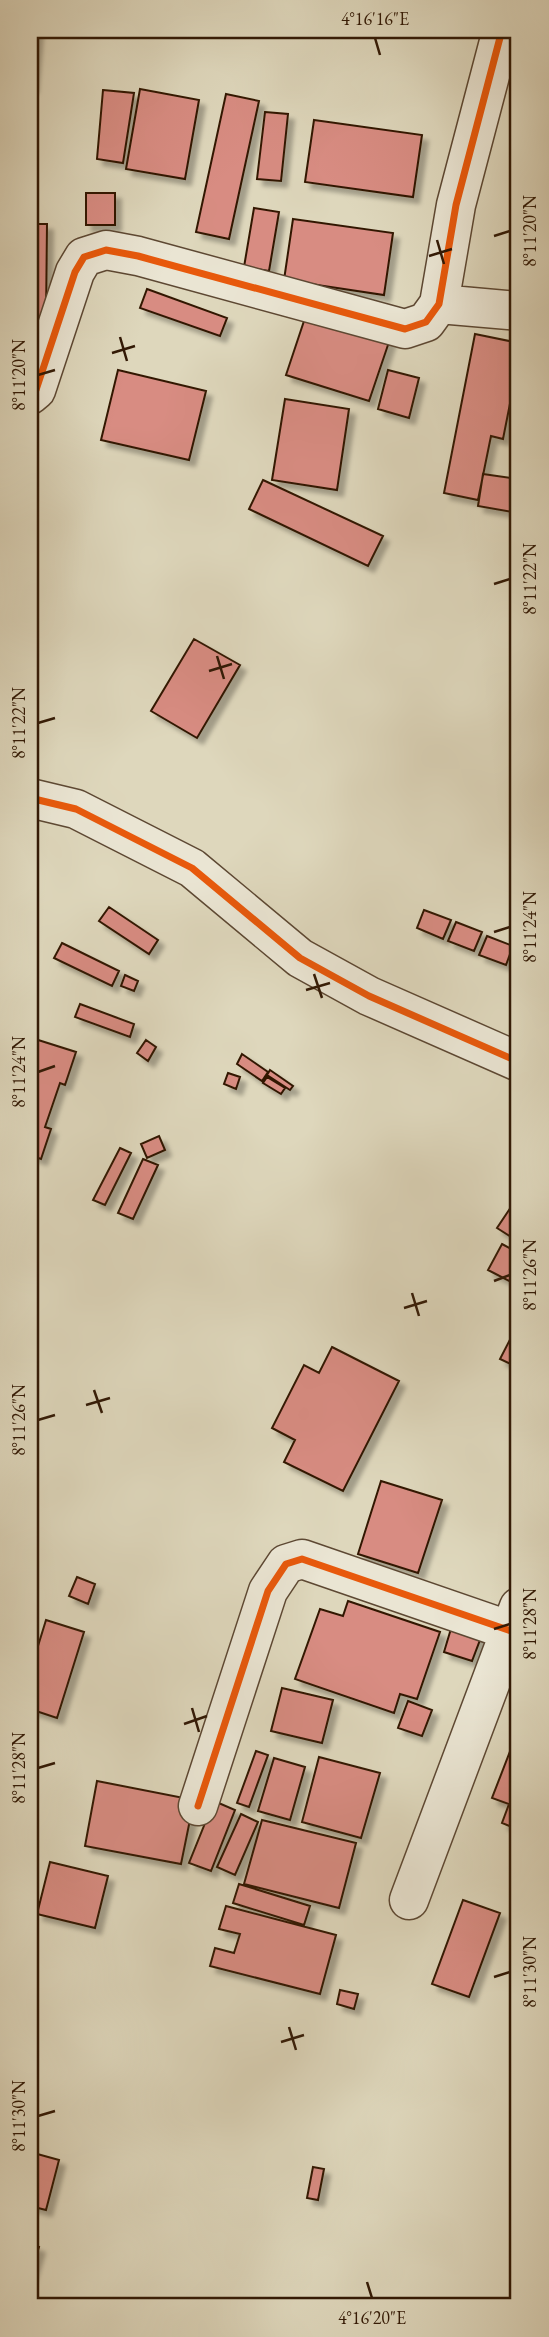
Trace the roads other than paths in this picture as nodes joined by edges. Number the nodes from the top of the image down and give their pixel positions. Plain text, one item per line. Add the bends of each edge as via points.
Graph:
1 (502, 30) edge
2 (439, 304) junction
3 (519, 312) edge
4 (30, 395) edge
5 (30, 798) edge
6 (519, 1062) edge
7 (515, 1619) edge
8 (198, 1806) dead end
9 (409, 1900) dead end

1 - 2 street via 456,205
2 - 3 street
2 - 4 street via 426,322 405,329 106,250 83,257 75,272 36,390
5 - 6 street via 76,809 192,868 300,958 369,996
7 - 8 street via 302,1559 286,1564 268,1591
7 - 9 street

